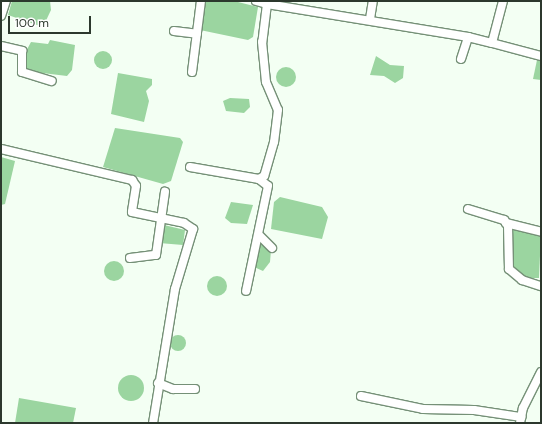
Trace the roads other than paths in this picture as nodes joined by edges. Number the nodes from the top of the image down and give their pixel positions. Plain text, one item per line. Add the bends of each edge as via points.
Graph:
1 (6, 1) edge
2 (201, 1) edge
3 (256, 1) edge
4 (373, 1) edge
5 (503, 1) edge
6 (267, 4) junction
7 (1, 16) edge
8 (370, 19) junction
9 (174, 31) dead end
10 (197, 34) junction
11 (468, 37) junction
12 (492, 43) junction
13 (1, 46) edge
14 (541, 56) edge
15 (461, 59) dead end
16 (192, 72) dead end
17 (52, 81) dead end
18 (1, 149) edge
19 (190, 167) dead end
20 (258, 180) junction
21 (165, 192) dead end
22 (468, 209) dead end
23 (160, 218) junction
24 (506, 223) junction
25 (541, 232) edge
26 (260, 236) junction
27 (272, 248) dead end
28 (130, 258) dead end
29 (541, 286) edge
30 (246, 290) dead end
31 (541, 372) edge
32 (158, 383) junction
33 (195, 389) dead end
34 (361, 396) dead end
35 (521, 420) edge
36 (153, 423) edge

1 - 7 street
2 - 10 street
3 - 6 street
4 - 8 street
5 - 12 street
6 - 8 street
6 - 20 street via 262,42 266,82 278,110 274,142 264,176
8 - 11 street
9 - 10 street
10 - 16 street
11 - 12 street
11 - 15 street
12 - 14 street
13 - 17 street via 22,51 22,72
18 - 23 street via 132,180 136,186 132,212
19 - 20 street
20 - 26 street via 266,183 269,191
21 - 23 street
22 - 24 street
23 - 28 street via 155,257
23 - 32 street via 190,225 194,234 182,257
24 - 25 street
24 - 29 street via 509,269 522,280
26 - 27 street
26 - 30 street via 254,245
31 - 35 street
32 - 33 street via 173,389
32 - 36 street
34 - 35 street via 423,409 474,410

